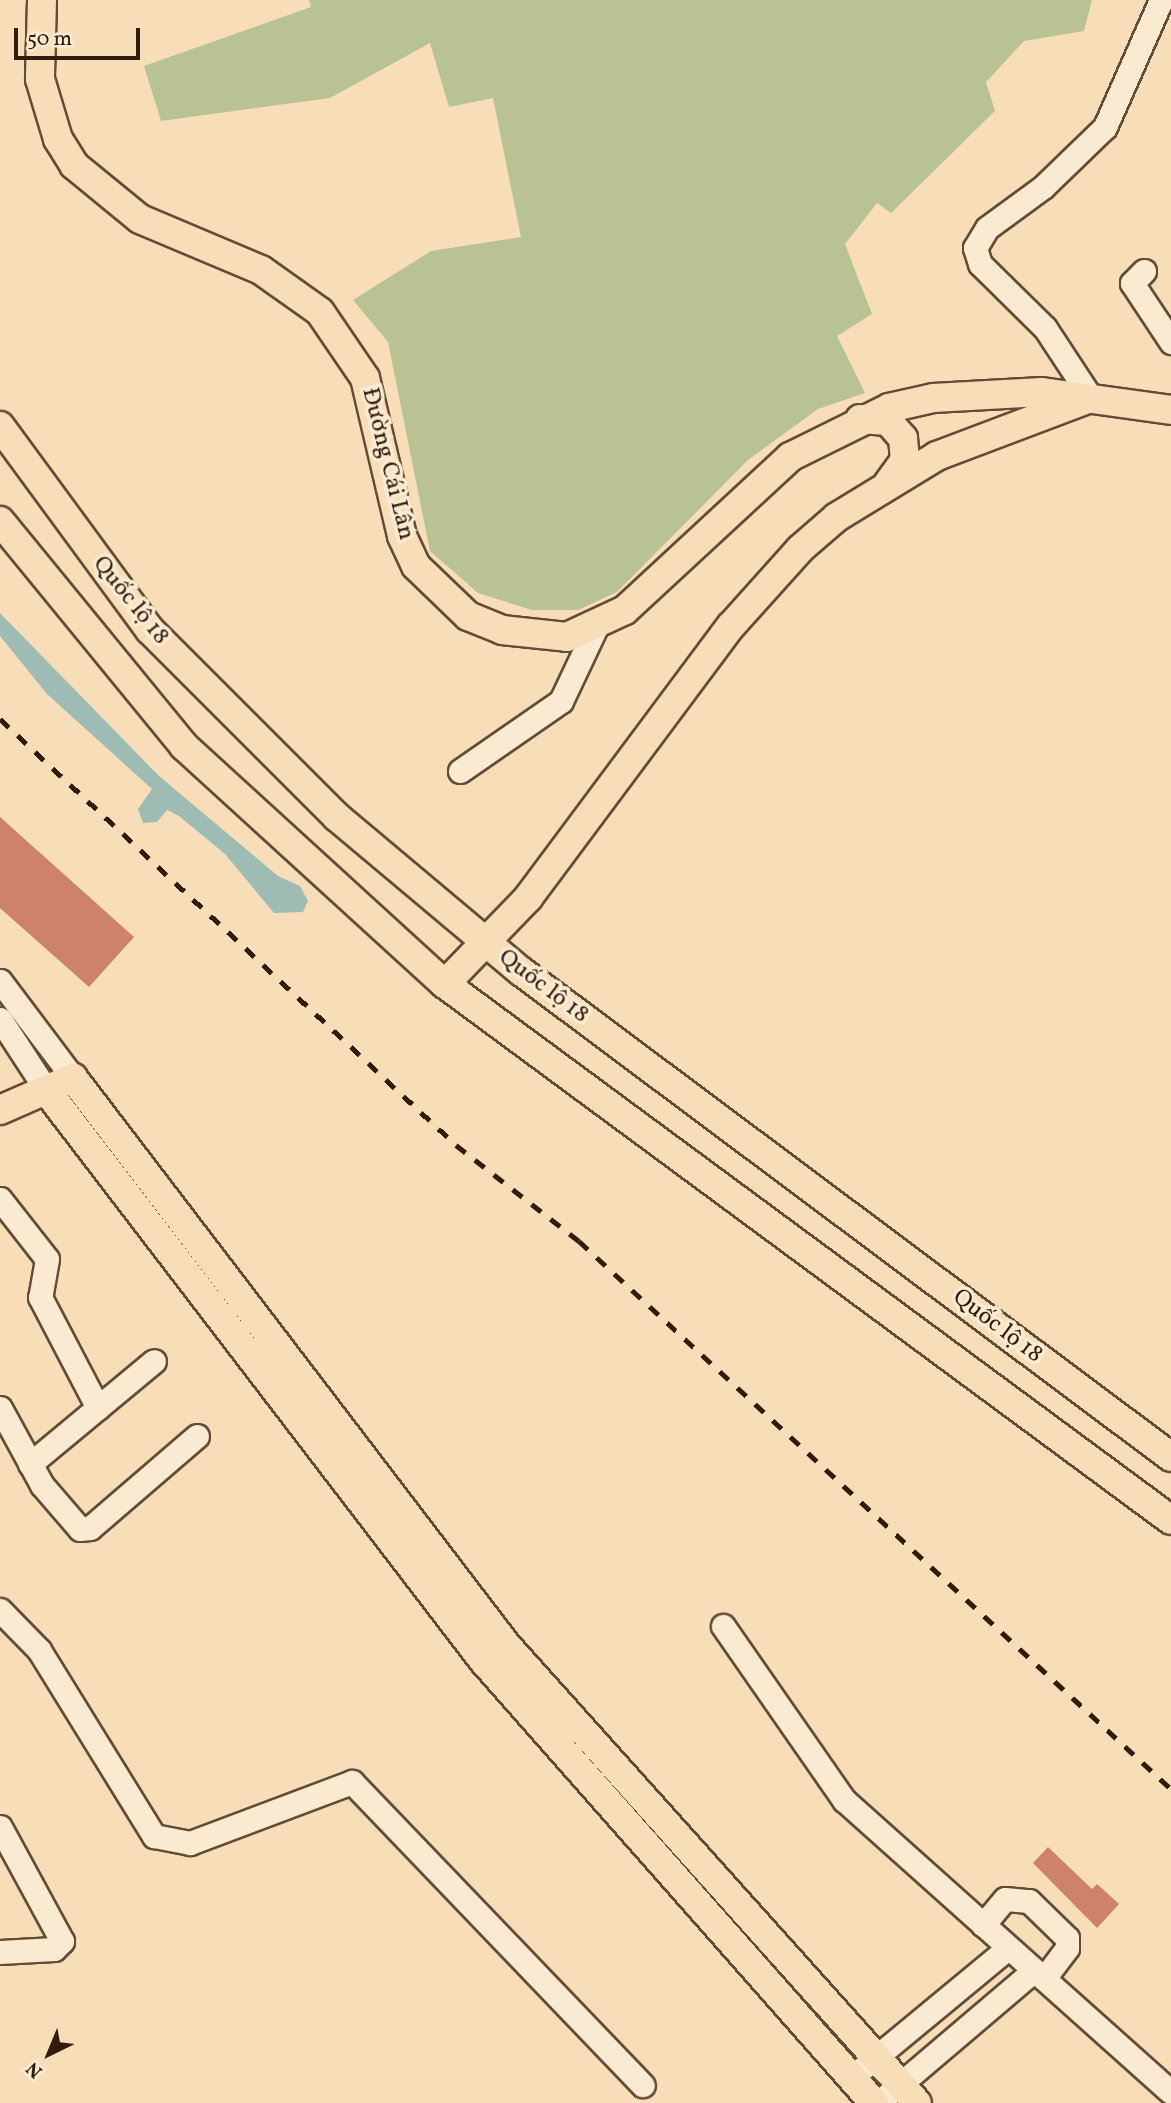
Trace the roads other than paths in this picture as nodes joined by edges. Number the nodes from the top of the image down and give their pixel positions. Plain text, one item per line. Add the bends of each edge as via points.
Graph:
1 (42, 0) edge
2 (1161, 0) edge
3 (1144, 271) dead end
4 (1171, 342) edge
5 (1091, 398) junction
6 (1171, 410) edge
7 (854, 420) junction
8 (0, 426) edge
9 (885, 486) junction
10 (0, 521) edge
11 (596, 626) junction
12 (460, 771) dead end
13 (487, 944) junction
14 (0, 981) edge
15 (445, 984) junction
16 (0, 1019) edge
17 (73, 1078) junction
18 (47, 1091) junction
19 (0, 1110) edge
20 (0, 1199) edge
21 (154, 1361) dead end
22 (0, 1408) edge
23 (98, 1408) junction
24 (197, 1436) dead end
25 (1171, 1457) edge
26 (30, 1464) junction
27 (1171, 1520) edge
28 (0, 1610) edge
29 (723, 1626) dead end
30 (0, 1827) edge
31 (983, 1925) junction
32 (1008, 1948) junction
33 (0, 1952) edge
34 (1039, 1974) junction
35 (876, 2058) junction
36 (852, 2077) junction
37 (643, 2085) dead end
38 (1171, 2092) edge
39 (909, 2094) edge
40 (876, 2103) edge

1 - 11 main road, Đường Cái Lân via 40,79 58,139 74,165 140,219 290,286 345,341 377,416 402,536 416,566 468,616 502,631 567,637
2 - 5 street via 1105,127 1043,187 987,228 975,248 981,264 1045,328
3 - 4 street via 1132,283
5 - 6 main road, Đường Cái Lân
5 - 7 main road, Đường Cái Lân via 1042,392 933,398
5 - 9 main road via 996,429
7 - 9 main road via 878,417 903,438 905,460
7 - 11 main road, Đường Cái Lân via 780,465 655,586
8 - 13 main road, Quốc lộ 18 via 150,630 337,817
9 - 13 main road via 838,517 768,582
10 - 15 main road, Quốc lộ 18 via 184,746
11 - 12 street via 561,701
13 - 15 main road
13 - 25 main road, Quốc lộ 18
14 - 17 street
15 - 27 main road, Quốc lộ 18
16 - 18 street
17 - 18 main road
17 - 35 main road via 506,1645
18 - 19 main road
18 - 36 main road via 483,1660
20 - 23 street via 47,1259 40,1297
21 - 23 street
22 - 26 street
23 - 26 street
24 - 26 street via 90,1528 70,1522
28 - 37 street via 39,1650 154,1836 190,1843 352,1782
29 - 31 street via 844,1800
30 - 33 street via 62,1941 54,1949
31 - 32 street
31 - 34 street via 1005,1899 1018,1896 1037,1908 1067,1938 1068,1948
32 - 34 street
32 - 35 street
34 - 38 street
34 - 39 street
35 - 36 street
35 - 39 main road
36 - 40 main road
39 - 40 street

